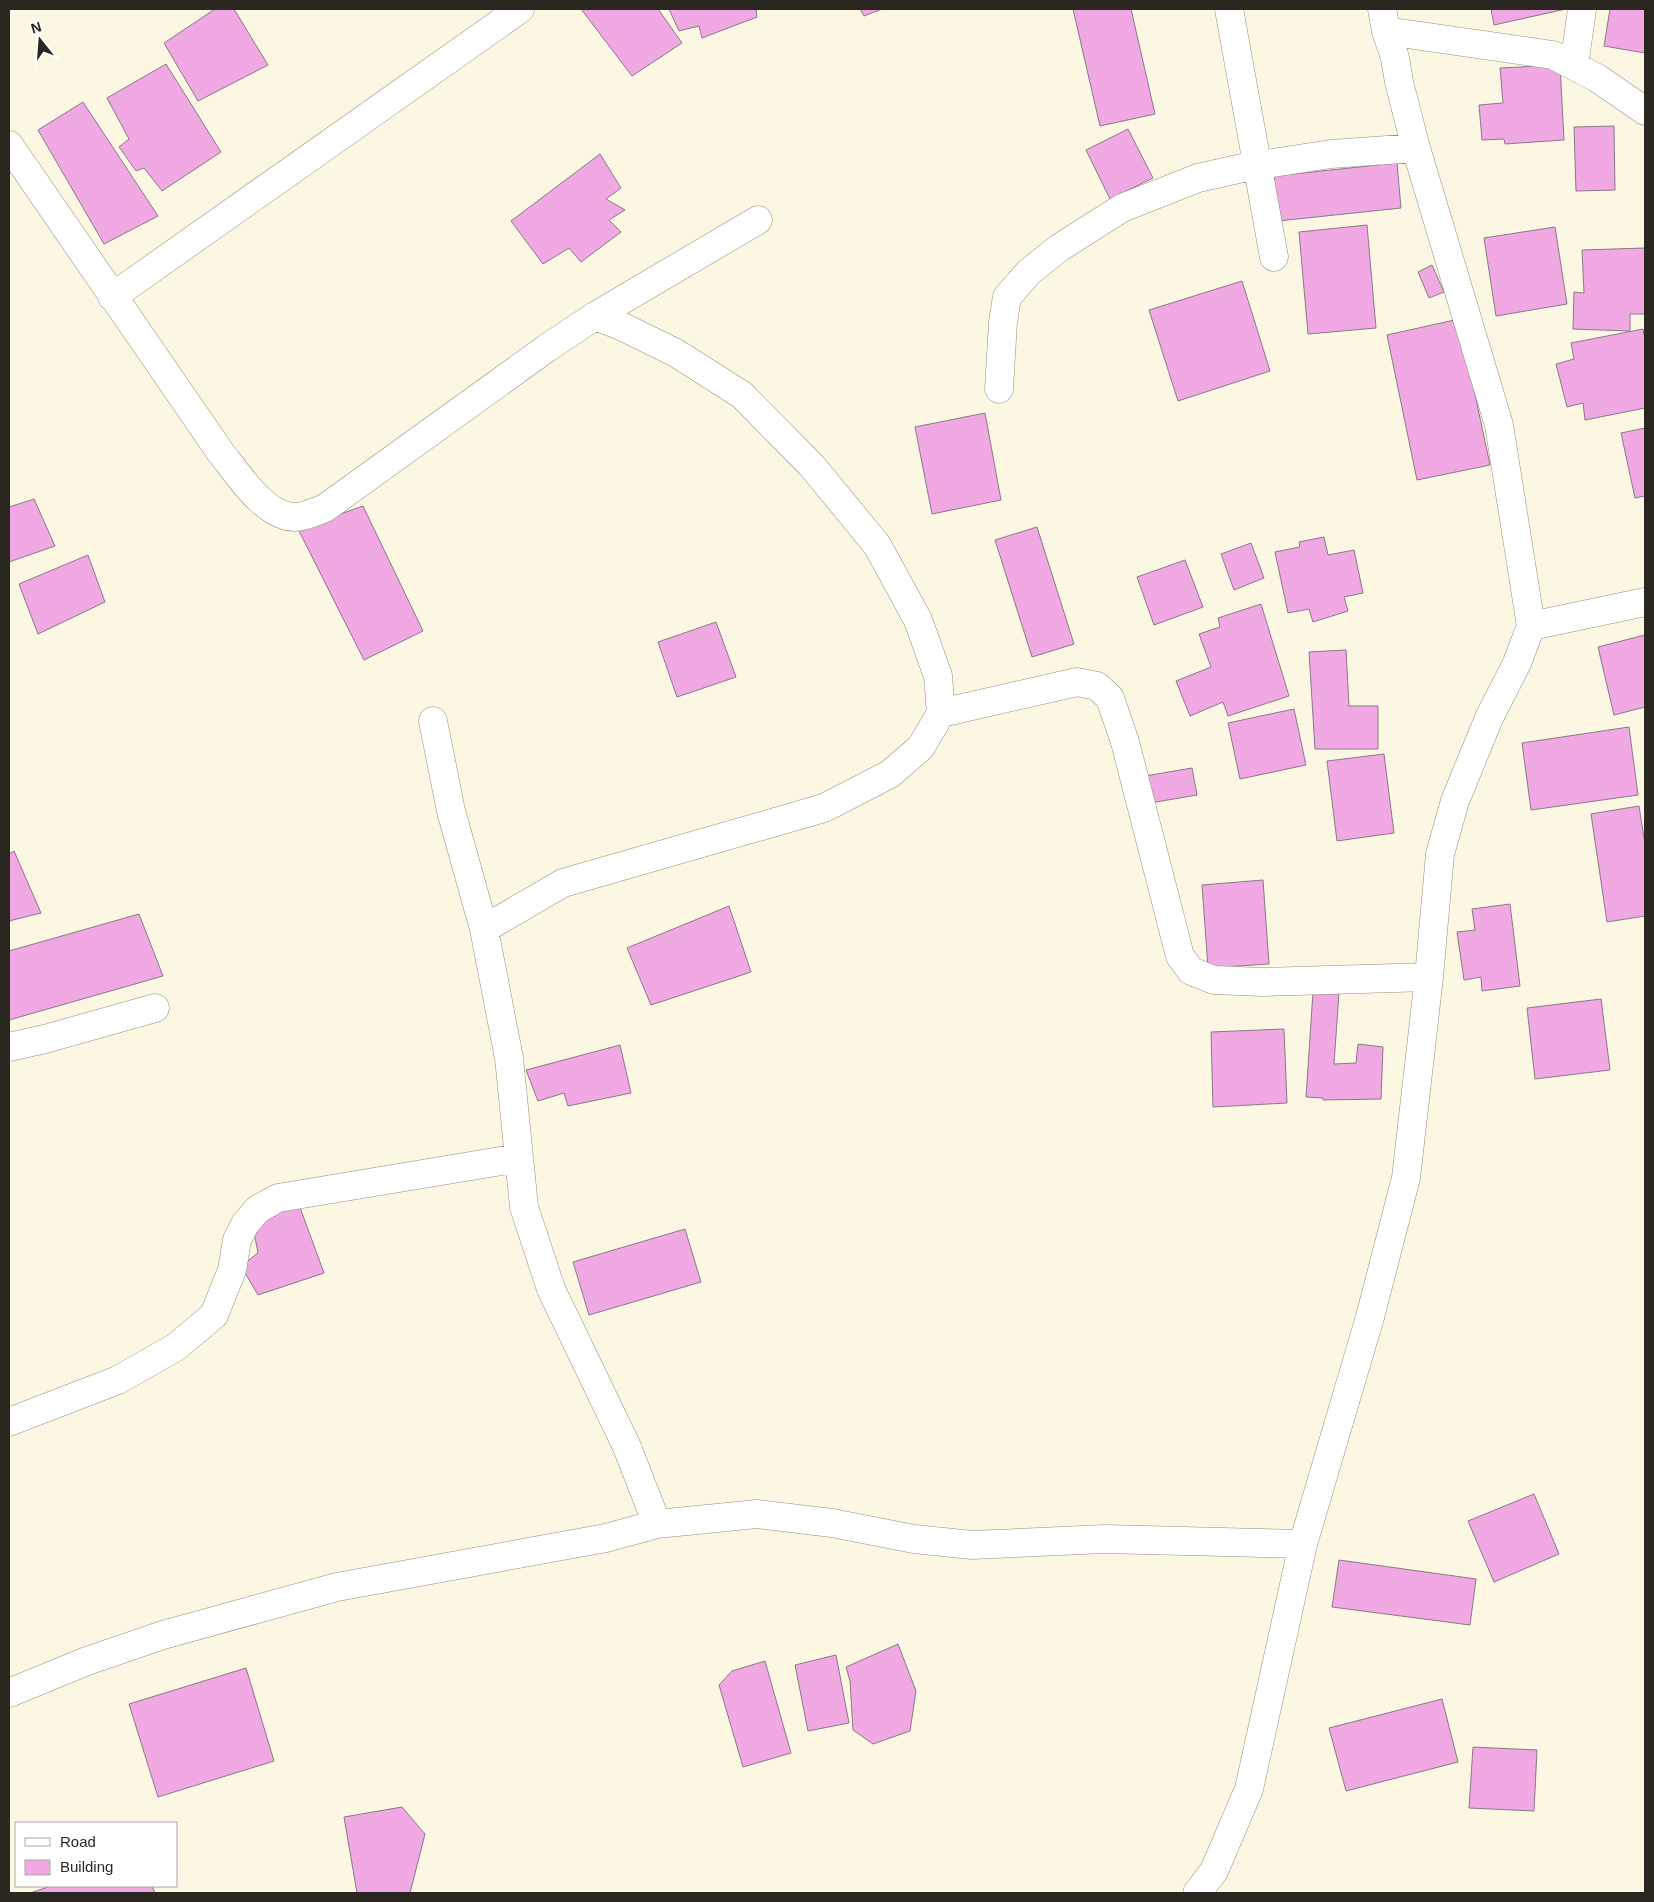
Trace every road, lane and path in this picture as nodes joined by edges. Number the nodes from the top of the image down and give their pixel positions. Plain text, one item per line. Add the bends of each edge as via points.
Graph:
1 (520, 9) edge
2 (1229, 9) edge
3 (1582, 9) edge
4 (1384, 20) edge
5 (1574, 66) junction
6 (1645, 111) edge
7 (9, 145) edge
8 (1416, 148) junction
9 (1257, 167) junction
10 (758, 220) dead end
11 (1274, 258) dead end
12 (112, 297) junction
13 (596, 316) junction
14 (999, 389) dead end
15 (1645, 602) edge
16 (1531, 626) junction
17 (941, 712) junction
18 (433, 721) dead end
19 (484, 929) junction
20 (1429, 978) junction
21 (155, 1008) dead end
22 (9, 1046) edge
23 (519, 1158) junction
24 (9, 1422) edge
25 (657, 1524) junction
26 (1303, 1544) junction
27 (9, 1693) edge
28 (1200, 1893) edge

1 - 12 street
2 - 9 street
3 - 5 street
4 - 5 street via 1553,55
4 - 8 street
5 - 6 street
7 - 12 street
8 - 9 street via 1331,154
8 - 16 street via 1499,425
9 - 11 street
9 - 14 street via 1198,178 1122,208 1028,272 1007,297
10 - 13 street
12 - 13 street via 252,493 276,512 296,517 325,508
13 - 17 street via 676,353 742,395 812,466 877,545 918,620 938,676
15 - 16 street
16 - 20 street via 1455,801 1440,854
17 - 19 street via 921,747 890,774 824,808 563,883
17 - 20 street via 1078,682 1097,686 1110,698 1128,751 1180,956 1192,971 1214,980 1263,982
18 - 19 street via 452,811
19 - 23 street via 509,1058
20 - 26 street via 1406,1178 1370,1317
21 - 22 street
23 - 24 street via 278,1198 258,1209 245,1224 237,1240 232,1270 214,1315 176,1347 118,1380
23 - 25 street via 524,1207 550,1289 626,1448
25 - 26 street via 757,1514 972,1545 1105,1539
25 - 27 street via 606,1538 337,1587 164,1635 87,1661
26 - 28 street via 1249,1790 1214,1871

